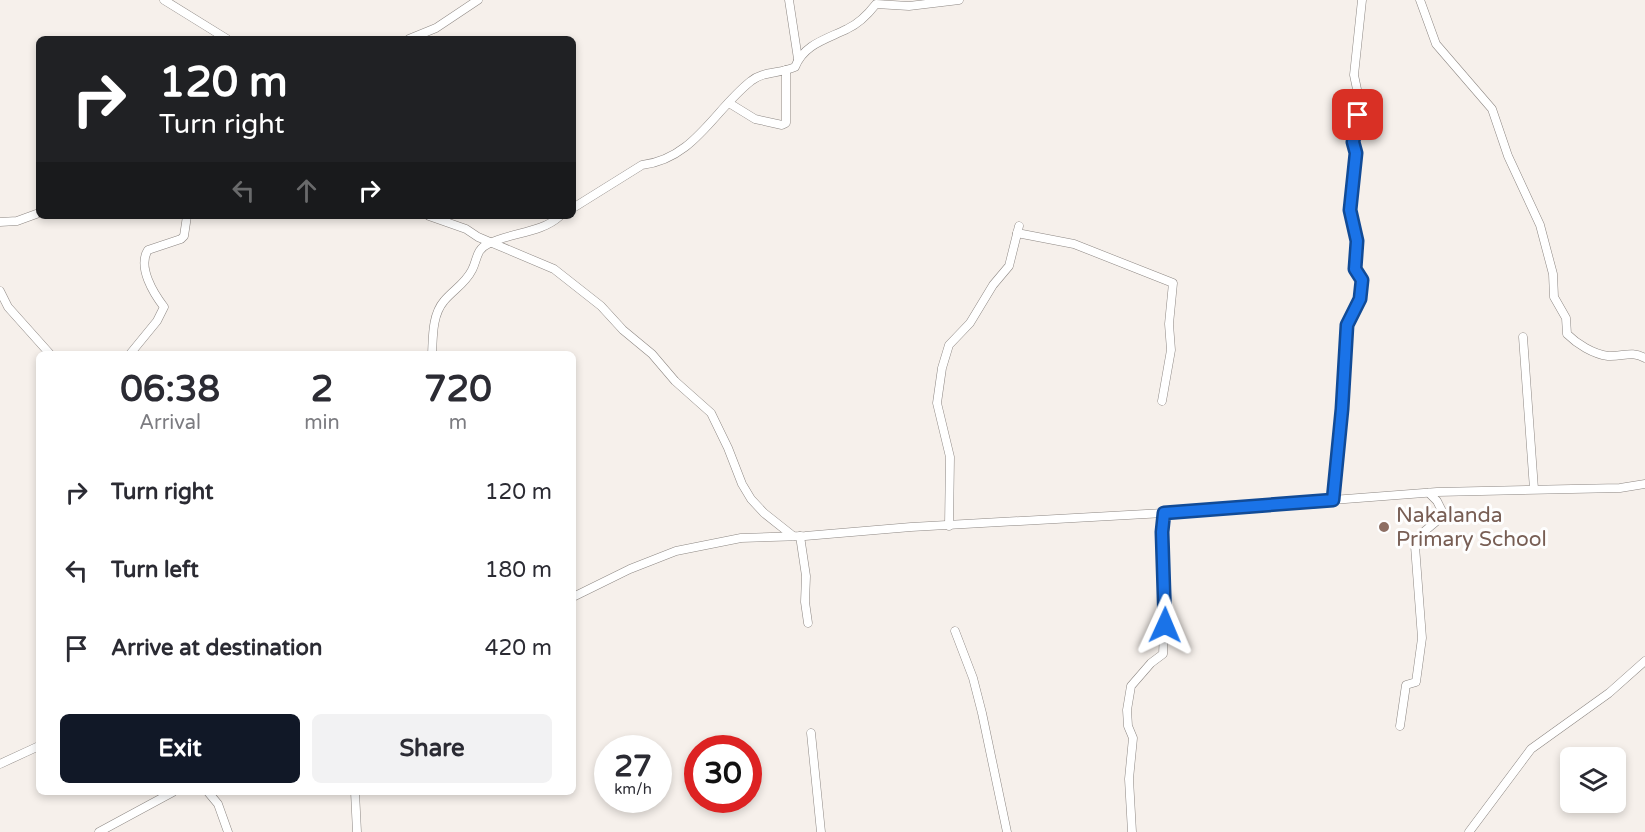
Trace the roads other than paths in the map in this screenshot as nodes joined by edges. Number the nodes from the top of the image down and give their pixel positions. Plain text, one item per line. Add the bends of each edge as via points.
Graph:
1 (164, 0) edge
2 (478, 0) edge
3 (789, 0) edge
4 (959, 0) edge
5 (1362, 0) edge
6 (1420, 0) edge
7 (222, 36) edge
8 (418, 36) edge
9 (798, 59) junction
10 (786, 70) junction
11 (729, 103) junction
12 (576, 206) edge
13 (36, 214) edge
14 (186, 219) edge
15 (438, 219) edge
16 (554, 219) edge
17 (0, 222) edge
18 (490, 242) junction
19 (0, 291) edge
20 (1523, 336) dead end
21 (47, 351) edge
22 (133, 351) edge
23 (432, 351) edge
24 (1645, 358) edge
25 (1162, 401) dead end
26 (1645, 484) edge
27 (1534, 489) junction
28 (1429, 493) junction
29 (1333, 500) junction
30 (1164, 513) junction
31 (949, 526) junction
32 (797, 536) junction
33 (576, 596) edge
34 (808, 623) dead end
35 (956, 631) dead end
36 (1645, 661) edge
37 (1400, 726) dead end
38 (811, 733) dead end
39 (36, 747) edge
40 (0, 764) edge
41 (165, 795) edge
42 (210, 795) edge
43 (355, 795) edge
44 (99, 832) edge
45 (228, 832) edge
46 (357, 832) edge
47 (821, 832) edge
48 (1007, 832) edge
49 (1132, 832) edge
50 (1468, 832) edge

1 - 7 street
2 - 8 street
3 - 9 street
4 - 9 street via 909,6 878,3 849,28 820,41
5 - 29 street via 1354,75 1358,115 1350,210 1357,241 1355,269 1362,280 1360,299 1347,325
6 - 24 street via 1436,44 1492,109 1508,156 1540,225 1553,274 1554,297 1566,318 1566,334 1603,355 1631,352
9 - 10 street via 795,67
10 - 11 street via 758,76
10 - 11 street via 786,123 755,118
11 - 12 street via 687,148 642,165
13 - 17 street
14 - 22 street via 181,239 146,254 146,273 165,307
15 - 18 street
16 - 18 street via 526,233
18 - 23 street via 479,251 460,287 440,307
18 - 32 street via 554,269 652,354 715,418 751,499
19 - 21 street via 8,307
20 - 27 street
25 - 31 street via 1171,350 1173,283 1074,244 1018,229 1009,266 970,323 949,345 942,368 937,403 949,448
26 - 27 street
27 - 28 street
28 - 29 street
28 - 37 street via 1444,514 1420,535 1415,546 1421,603 1421,661 1416,682 1406,685
29 - 30 street
30 - 31 street
30 - 49 street via 1163,654 1131,686 1127,710 1133,738 1129,779
31 - 32 street
32 - 33 street via 741,538 676,551
32 - 34 street via 806,576
35 - 48 street via 980,704
36 - 50 street via 1609,693 1531,749
38 - 47 street
39 - 40 street
41 - 44 street
42 - 45 street
43 - 46 street

